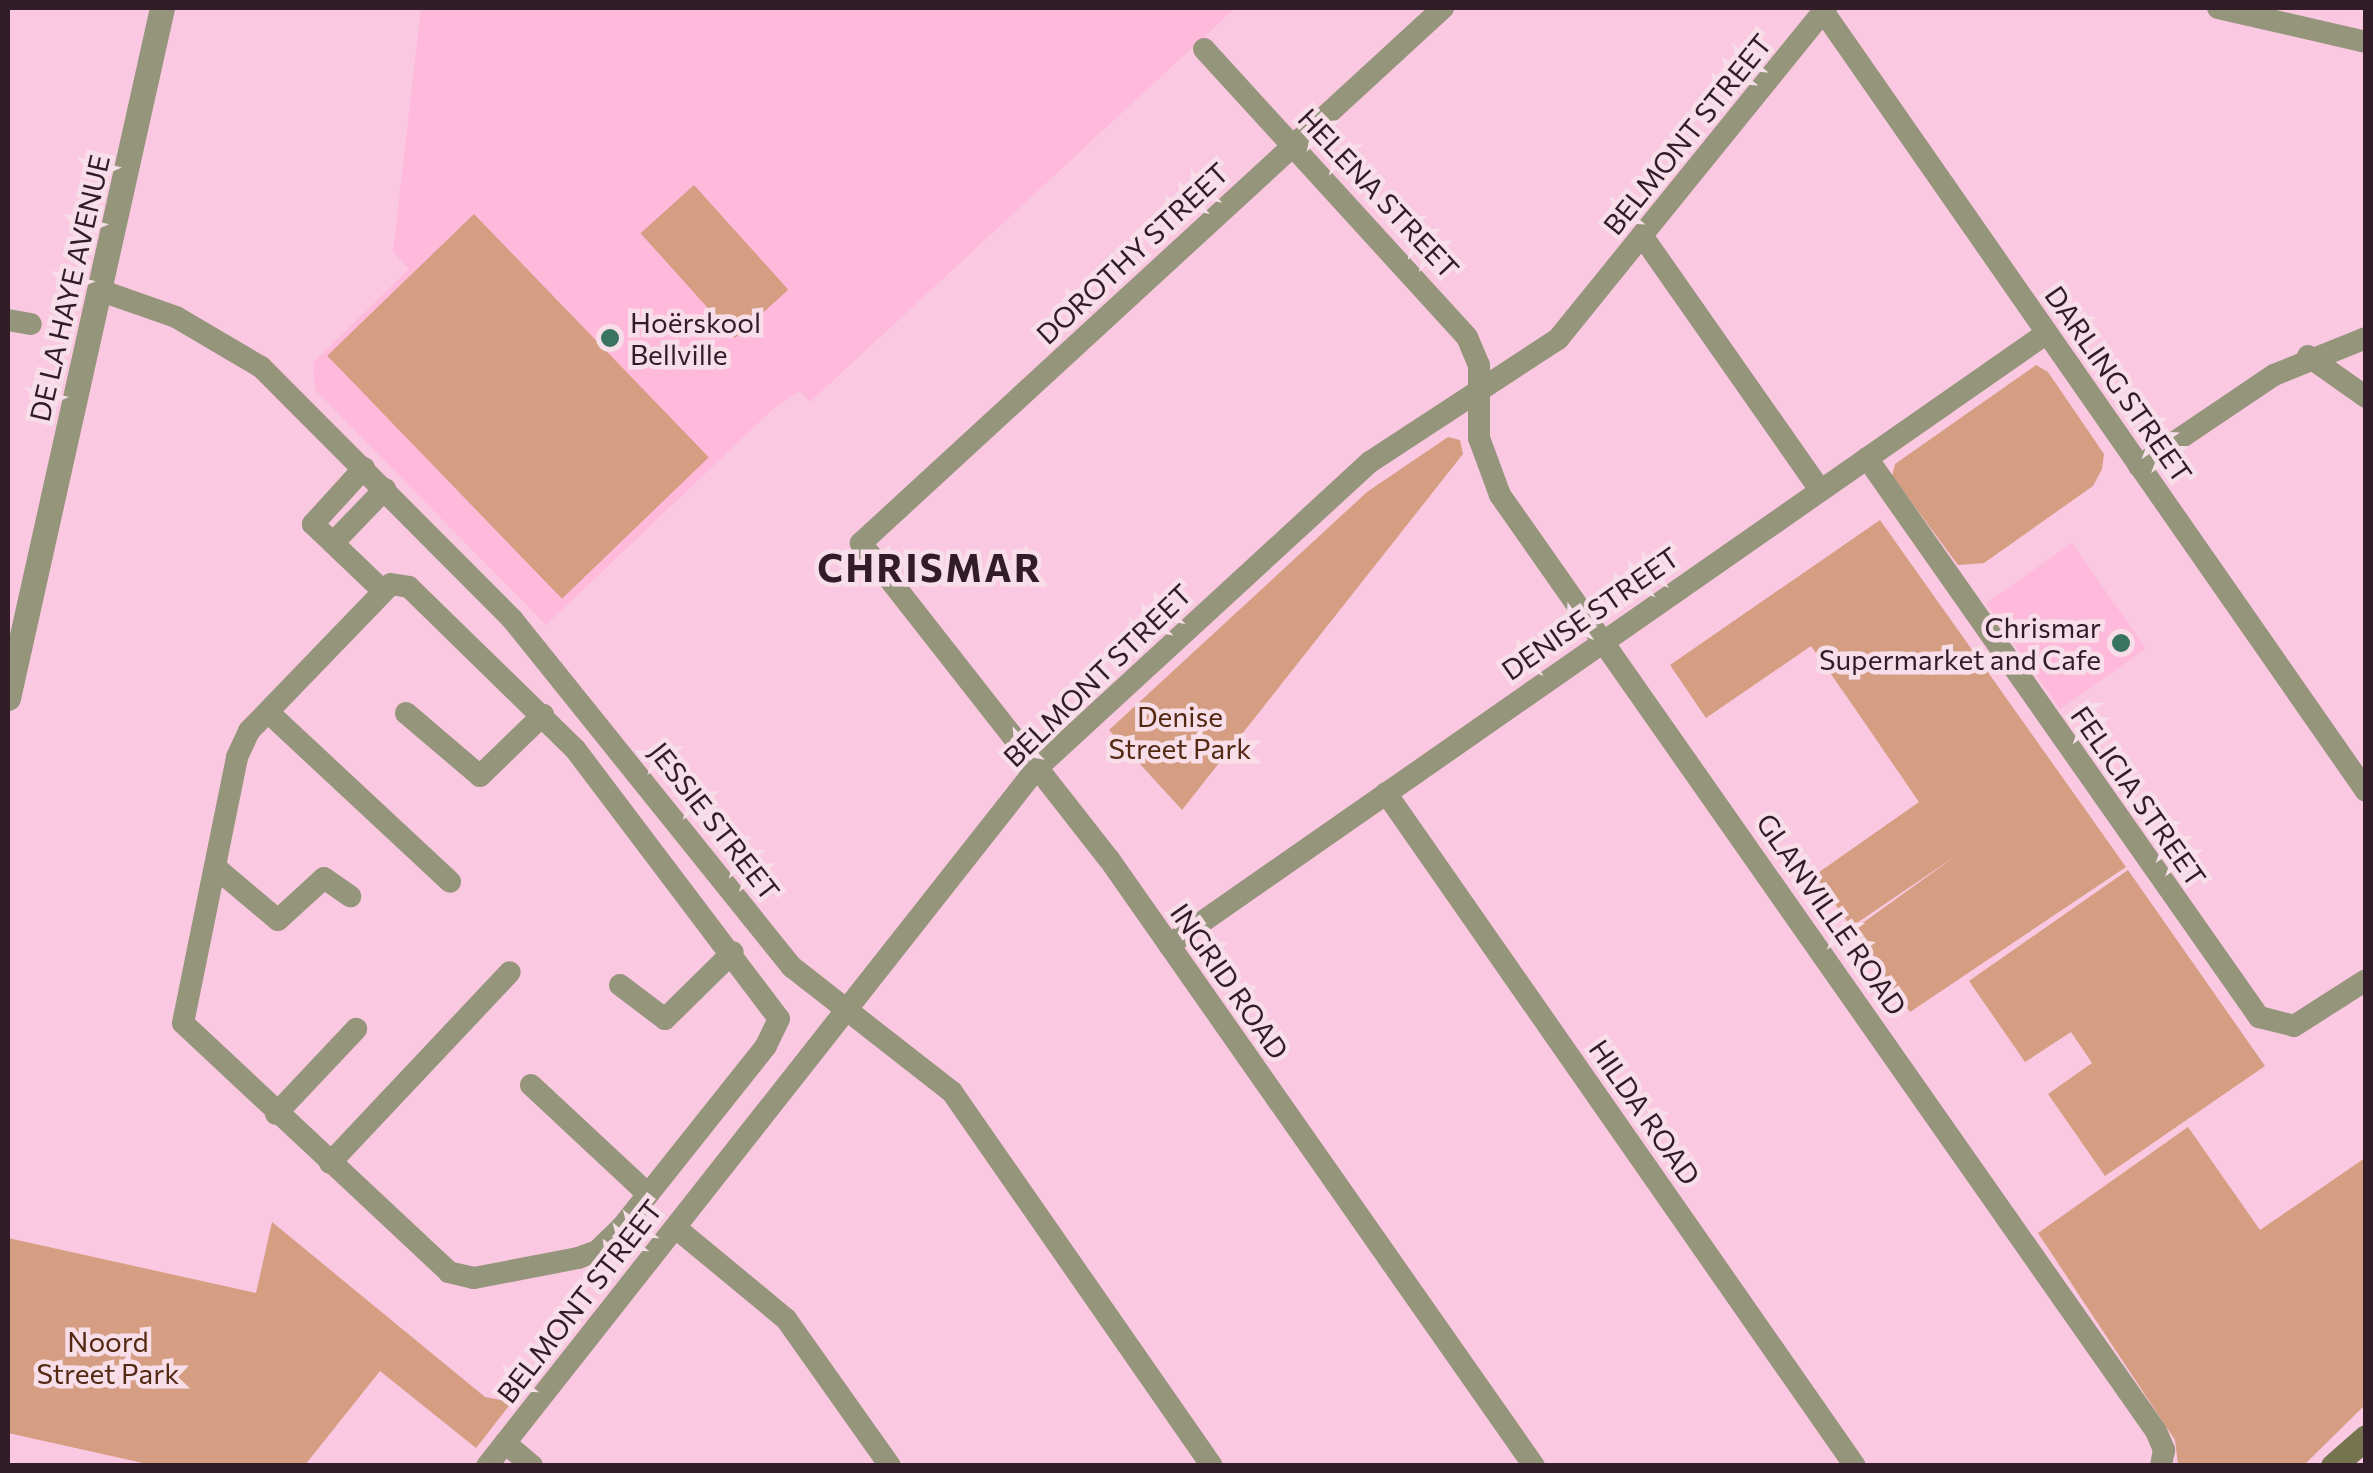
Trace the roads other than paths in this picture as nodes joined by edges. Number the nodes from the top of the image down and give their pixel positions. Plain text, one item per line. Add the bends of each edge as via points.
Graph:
1 (162, 8) edge
2 (1443, 8) edge
3 (2218, 8) edge
4 (1824, 9) edge
5 (2366, 42) edge
6 (1204, 48) dead end
7 (1294, 145) junction
8 (1643, 237) junction
9 (99, 290) junction
10 (2047, 333) junction
11 (2366, 338) edge
12 (2308, 356) junction
13 (1478, 393) junction
14 (2366, 397) edge
15 (1866, 458) junction
16 (2139, 466) junction
17 (364, 468) junction
18 (385, 490) junction
19 (1820, 490) junction
20 (342, 492) junction
21 (363, 512) junction
22 (861, 542) joint
23 (334, 544) junction
24 (382, 590) junction
25 (1604, 640) junction
26 (8, 698) edge
27 (268, 712) junction
28 (406, 714) dead end
29 (544, 715) junction
30 (1036, 768) junction
31 (2366, 791) edge
32 (1386, 793) junction
33 (215, 867) junction
34 (450, 882) dead end
35 (350, 896) dead end
36 (1169, 945) junction
37 (734, 952) junction
38 (510, 972) dead end
39 (2366, 980) edge
40 (620, 985) dead end
41 (847, 1014) junction
42 (356, 1029) dead end
43 (532, 1085) dead end
44 (276, 1114) junction
45 (330, 1164) junction
46 (648, 1194) junction
47 (676, 1228) junction
48 (2366, 1436) edge
49 (504, 1444) junction
50 (2162, 1463) edge
51 (487, 1466) edge
52 (532, 1466) edge
53 (890, 1466) edge
54 (1212, 1466) edge
55 (1534, 1466) edge
56 (1855, 1466) edge
57 (2333, 1466) edge

1 - 9 street, DE LA HAYE AVENUE
2 - 7 street, DOROTHY STREET
3 - 5 street
4 - 8 street, BELMONT STREET
4 - 10 street, DARLING STREET
6 - 7 street, HELENA STREET
7 - 13 street, HELENA STREET via 1455,320 1479,365
7 - 22 street, DOROTHY STREET
8 - 13 street, BELMONT STREET via 1558,339
8 - 19 street
9 - 17 street, JESSIE STREET via 176,317 261,367
9 - 26 street, DE LA HAYE AVENUE
10 - 15 street, DENISE STREET
10 - 16 street, DARLING STREET
11 - 12 street
12 - 14 street
12 - 16 street
13 - 25 street, GLANVILLE ROAD via 1478,438 1500,495
13 - 30 street, BELMONT STREET via 1370,462
15 - 19 street, DENISE STREET
15 - 39 street, FELICIA STREET via 2259,1017 2294,1026
16 - 31 street, DARLING STREET
17 - 18 street, JESSIE STREET
17 - 20 street
18 - 21 street
18 - 41 street, JESSIE STREET via 512,619 792,967
19 - 25 street, DENISE STREET
20 - 21 street
20 - 23 street via 313,524
21 - 23 street
22 - 30 street, INGRID ROAD
23 - 24 street
24 - 27 street
24 - 29 street via 409,588
25 - 32 street, DENISE STREET
25 - 50 street, GLANVILLE ROAD via 2156,1431
27 - 33 street via 237,757
27 - 34 street
28 - 29 street via 480,776
29 - 37 street
30 - 36 street, INGRID ROAD
30 - 41 street, BELMONT STREET
32 - 36 street, DENISE STREET
32 - 56 street, HILDA ROAD
33 - 35 street via 278,920 326,877
33 - 44 street via 183,1023
36 - 55 street, INGRID ROAD
37 - 40 street via 673,1017 658,1018
37 - 46 street via 775,1008 776,1032
38 - 45 street
41 - 47 street, BELMONT STREET
41 - 54 street, JESSIE STREET via 934,1075 962,1105
42 - 44 street
43 - 46 street
44 - 45 street
45 - 46 street via 442,1267 465,1277 597,1251
47 - 49 street, BELMONT STREET
47 - 53 street via 786,1319
48 - 57 main road
49 - 51 street, BELMONT STREET
49 - 52 street

